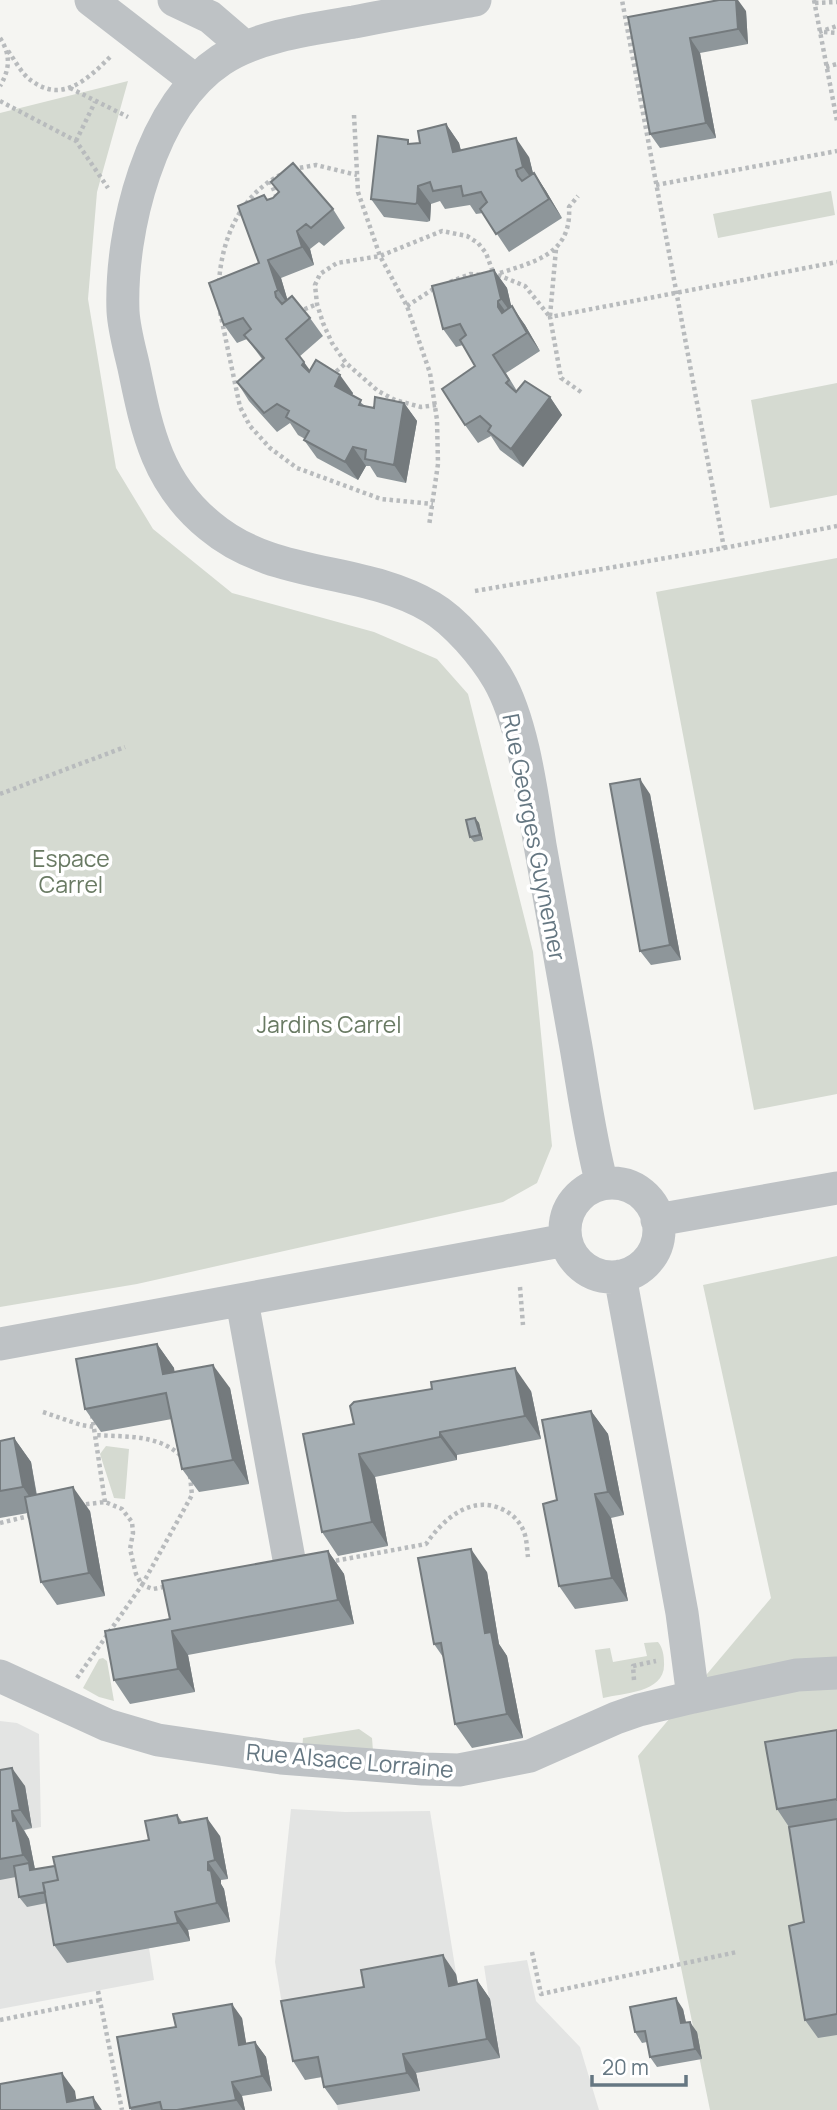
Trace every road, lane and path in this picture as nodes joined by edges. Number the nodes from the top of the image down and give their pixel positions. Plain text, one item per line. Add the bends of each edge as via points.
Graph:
1 (91, 0) edge
2 (174, 0) edge
3 (475, 0) edge
4 (622, 0) edge
5 (815, 1) edge
6 (837, 2) edge
7 (837, 26) edge
8 (819, 32) junction
9 (837, 33) edge
10 (0, 38) edge
11 (245, 47) junction
12 (8, 51) junction
13 (117, 51) dead end
14 (837, 65) edge
15 (826, 66) junction
16 (196, 81) junction
17 (0, 86) edge
18 (70, 88) junction
19 (0, 101) edge
20 (95, 102) junction
21 (836, 104) edge
22 (354, 115) dead end
23 (128, 117) dead end
24 (837, 121) edge
25 (76, 142) junction
26 (837, 150) edge
27 (357, 175) junction
28 (270, 181) junction
29 (656, 185) junction
30 (578, 197) dead end
31 (114, 199) dead end
32 (280, 205) edge
33 (556, 249) junction
34 (380, 256) junction
35 (837, 262) edge
36 (494, 275) junction
37 (219, 288) edge
38 (677, 291) junction
39 (317, 304) junction
40 (407, 306) junction
41 (220, 310) edge
42 (289, 316) edge
43 (550, 317) junction
44 (346, 363) junction
45 (326, 380) edge
46 (581, 392) dead end
47 (395, 400) junction
48 (436, 405) junction
49 (389, 408) edge
50 (432, 504) junction
51 (429, 526) dead end
52 (837, 526) edge
53 (724, 548) junction
54 (475, 591) dead end
55 (125, 747) dead end
56 (0, 794) edge
57 (602, 1184) junction
58 (837, 1188) edge
59 (657, 1220) junction
60 (566, 1240) junction
61 (620, 1276) junction
62 (520, 1287) dead end
63 (242, 1301) junction
64 (523, 1325) dead end
65 (0, 1344) edge
66 (43, 1412) dead end
67 (92, 1414) edge
68 (94, 1427) junction
69 (95, 1435) junction
70 (105, 1502) junction
71 (73, 1506) edge
72 (37, 1514) edge
73 (0, 1523) edge
74 (291, 1570) edge
75 (106, 1636) edge
76 (109, 1648) edge
77 (657, 1661) dead end
78 (837, 1673) edge
79 (0, 1676) edge
80 (635, 1685) dead end
81 (693, 1698) junction
82 (532, 1952) dead end
83 (737, 1952) dead end
84 (98, 1991) dead end
85 (100, 2000) junction
86 (0, 2020) edge
87 (122, 2110) edge

1 - 16 street
2 - 11 street via 209,17
3 - 11 street, Rue Georges Guynemer via 313,29
4 - 29 path
5 - 6 path
5 - 8 path
7 - 8 path
8 - 9 path
8 - 15 path
10 - 12 path
11 - 16 street, Rue Georges Guynemer
12 - 17 path via 8,72
12 - 18 path via 30,80 50,91
13 - 18 path
14 - 15 path
15 - 21 path
16 - 57 street, Rue Georges Guynemer via 162,131 148,163 125,266 123,314 156,455 181,498 231,542 282,564 369,583 433,608 452,622 498,678 513,713 528,777
18 - 20 path
19 - 25 path
20 - 23 path
20 - 25 path
21 - 24 path
22 - 27 path
25 - 31 path
26 - 29 path
27 - 28 path via 316,164
27 - 34 path via 358,192
28 - 32 path
28 - 37 path via 234,220
29 - 38 path
30 - 33 path via 569,206 570,223
33 - 36 path
33 - 43 path
34 - 36 path via 442,231 478,243
34 - 39 path via 328,267 315,285
34 - 40 path
35 - 38 path
36 - 40 path via 470,274 432,288
36 - 43 path via 525,286
38 - 43 path
38 - 53 path
39 - 42 path
39 - 44 path via 332,343
40 - 48 path
41 - 50 path via 240,407 270,448 297,468 381,499
43 - 46 path via 561,378
44 - 45 path
44 - 47 path
47 - 48 path via 421,407
47 - 49 path
48 - 50 path via 438,464
50 - 51 path
52 - 53 path
53 - 54 path
55 - 56 path
57 - 59 street via 634,1189 649,1202
57 - 60 street via 588,1189 573,1204 565,1225
58 - 59 street
59 - 61 street via 653,1253 642,1266
60 - 61 street via 582,1266 596,1274
60 - 63 street
61 - 81 street via 682,1613
62 - 64 path
63 - 65 street
63 - 74 street
66 - 68 path
67 - 68 path
68 - 69 path
69 - 70 path
69 - 70 path via 170,1445 187,1465 192,1495 142,1585 130,1549 132,1522 122,1509
70 - 71 path
72 - 73 path
75 - 76 path
77 - 80 path via 633,1666
78 - 81 street, Rue Alsace Lorraine via 797,1675
79 - 81 street, Rue Alsace Lorraine via 107,1725 158,1740 281,1758 423,1769 459,1770 530,1756 639,1710
82 - 83 path via 541,1994
84 - 85 path
85 - 86 path
85 - 87 path

